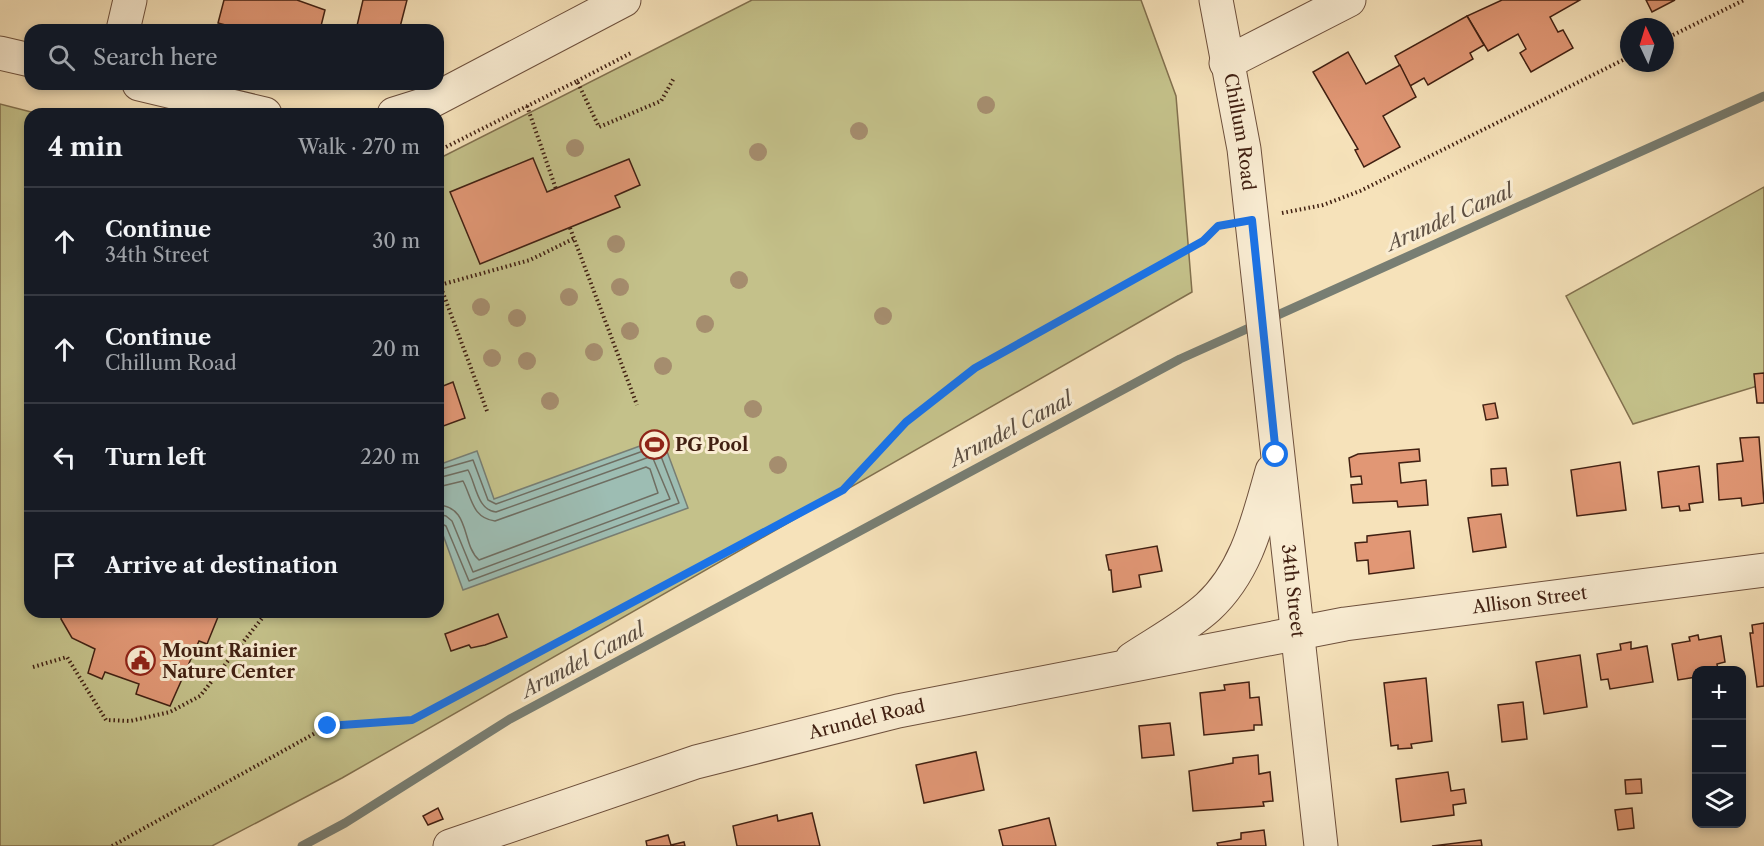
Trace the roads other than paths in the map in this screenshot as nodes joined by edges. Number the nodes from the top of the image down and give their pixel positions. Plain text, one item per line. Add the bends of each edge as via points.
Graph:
1 (130, 0) edge
2 (624, 0) edge
3 (1216, 0) edge
4 (1349, 0) edge
5 (124, 24) edge
6 (0, 53) edge
7 (24, 59) edge
8 (1226, 63) junction
9 (164, 90) edge
10 (240, 108) edge
11 (413, 108) edge
12 (1263, 334) joint
13 (1276, 455) junction
14 (1764, 570) edge
15 (1296, 636) junction
16 (1121, 667) junction
17 (450, 846) edge
18 (1321, 846) edge

1 - 5 street
2 - 11 street
3 - 8 street, Chillum Road
4 - 8 street
6 - 7 street
8 - 12 street, Chillum Road via 1244,149
9 - 10 street
12 - 13 street, 34th Street
13 - 15 street, 34th Street
13 - 16 street via 1249,550 1226,588 1207,609
14 - 15 street, Allison Street via 1345,624
15 - 16 street, Arundel Road
15 - 18 street, 34th Street
16 - 17 street, Arundel Road via 898,711 696,762

